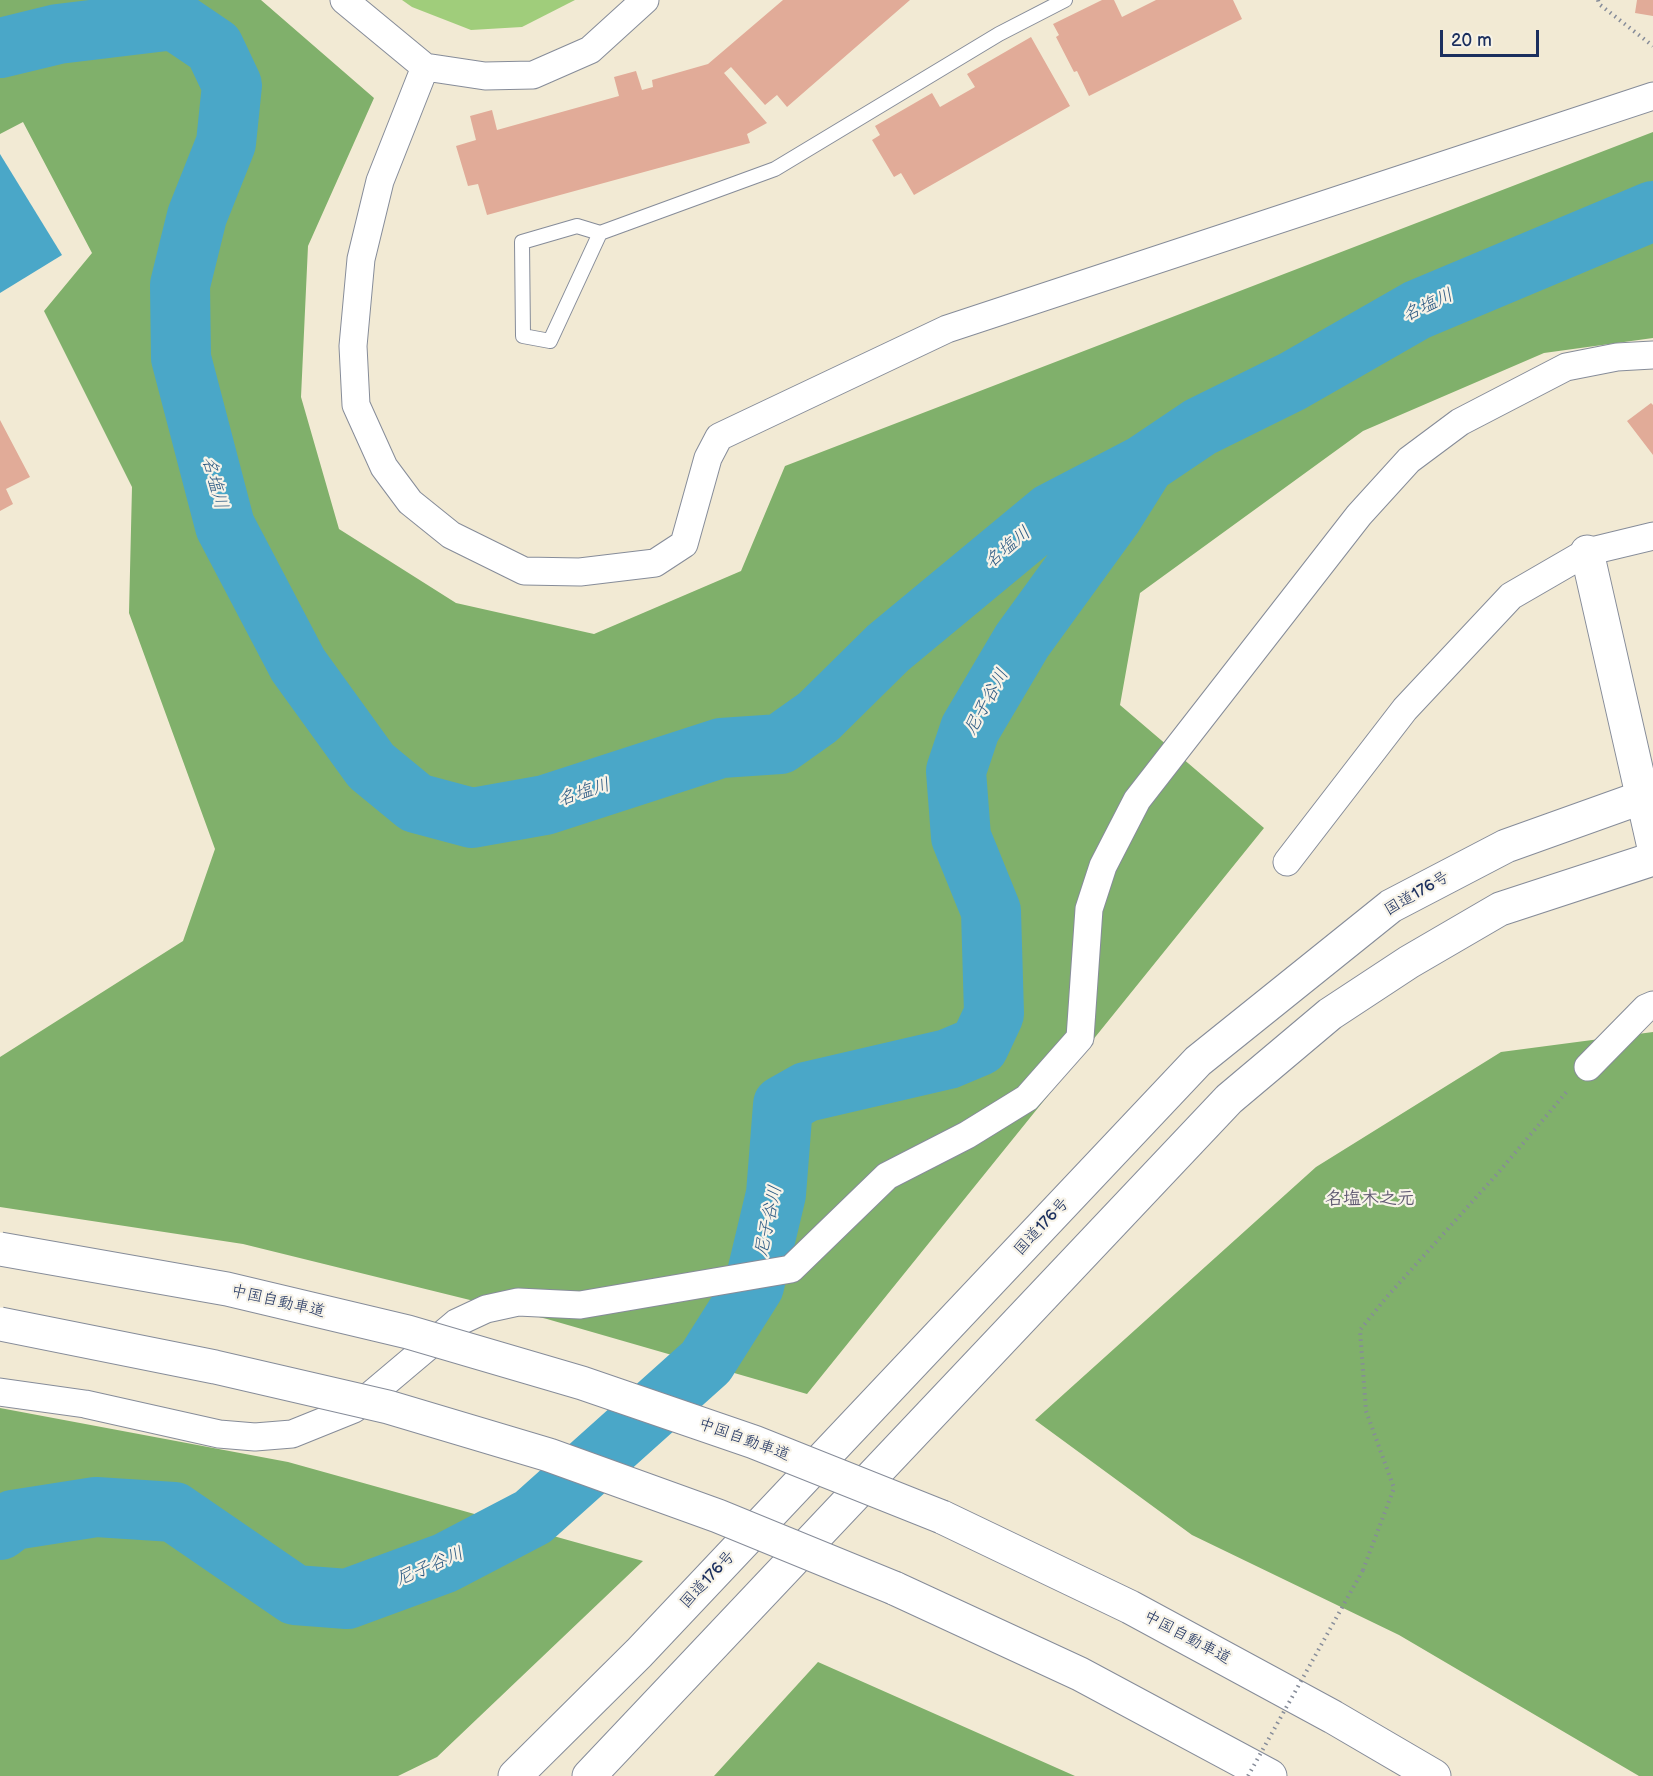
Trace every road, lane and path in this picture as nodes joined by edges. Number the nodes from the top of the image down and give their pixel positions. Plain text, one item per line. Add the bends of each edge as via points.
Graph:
1 (344, 0) edge
2 (645, 0) edge
3 (1065, 0) edge
4 (1598, 0) edge
5 (1653, 45) edge
6 (425, 66) junction
7 (1653, 96) edge
8 (600, 234) junction
9 (1653, 355) edge
10 (1653, 536) edge
11 (1587, 552) junction
12 (1648, 796) edge
13 (1653, 843) edge
14 (1653, 859) edge
15 (1287, 862) dead end
16 (1653, 1005) edge
17 (1588, 1067) joint
18 (0, 1249) edge
19 (0, 1324) edge
20 (0, 1392) edge
21 (515, 1776) edge
22 (589, 1776) edge
23 (1248, 1776) edge
24 (1270, 1776) edge
25 (1434, 1776) edge

1 - 6 street
2 - 6 street via 590,50 533,75 485,76
3 - 8 lane via 999,34 775,169
4 - 5 path
6 - 7 street via 380,181 361,259 353,346 356,405 384,467 410,502 452,535 524,571 580,572 655,562 684,544 708,458 719,437 947,328
8 - 8 lane via 550,341 523,336 522,242 577,226
9 - 20 street via 1566,367 1460,422 1410,460 1359,515 1137,800 1103,866 1089,909 1080,1038 1027,1098 967,1136 887,1176 791,1269 580,1305 519,1302 486,1309 456,1323 354,1409 292,1434 219,1434 86,1404
10 - 11 street
11 - 12 main road
11 - 15 street via 1511,596 1405,709
12 - 13 main road
12 - 21 main road, 国道176号 via 1506,846 1391,906 1198,1061 639,1653
14 - 22 main road via 1500,909 1330,1014 1229,1099
16 - 17 street
17 - 23 path, bridge via 1360,1330 1366,1411 1394,1488 1363,1570
18 - 25 main road, 中国自動車道, bridge via 227,1289 408,1332 582,1383 754,1442 942,1517 1130,1607
19 - 24 main road, bridge via 388,1407 549,1455 673,1499 894,1588 1080,1674

